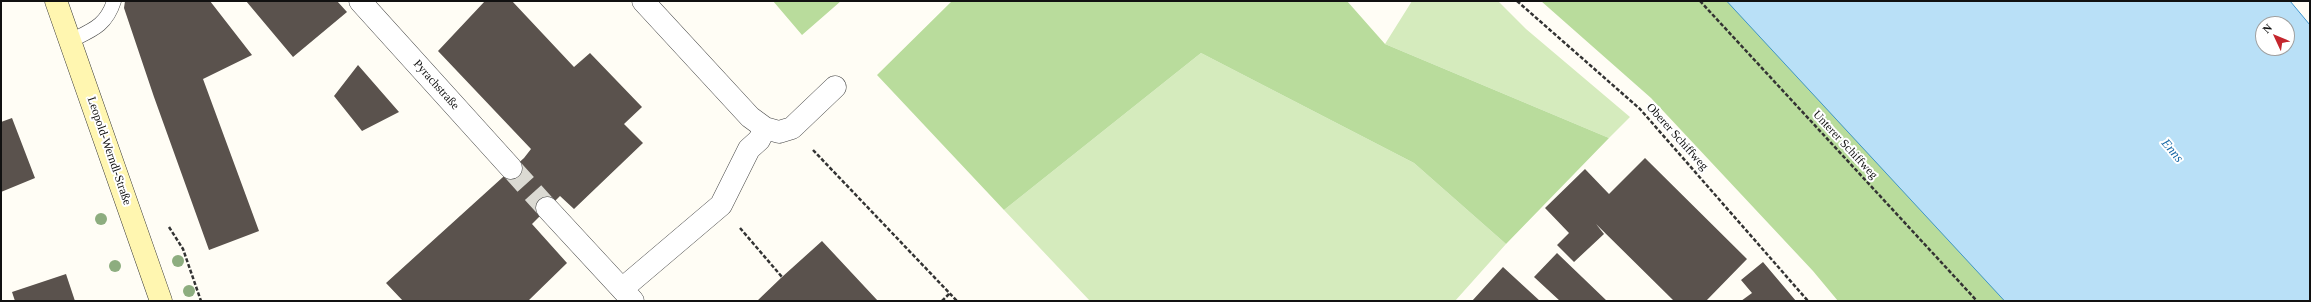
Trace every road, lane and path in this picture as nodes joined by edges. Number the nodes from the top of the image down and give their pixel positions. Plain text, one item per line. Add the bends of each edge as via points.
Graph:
1 (56, 1) edge
2 (114, 1) edge
3 (360, 1) edge
4 (643, 1) edge
5 (1517, 1) edge
6 (1700, 1) edge
7 (70, 41) junction
8 (835, 87) dead end
9 (765, 128) junction
10 (792, 128) junction
11 (511, 168) tunnel mouth
12 (721, 205) junction
13 (547, 208) tunnel mouth
14 (782, 278) dead end
15 (950, 293) junction
16 (628, 295) edge
17 (161, 301) edge
18 (942, 301) edge
19 (957, 301) edge
20 (1808, 301) edge
21 (1977, 301) edge

1 - 7 street, Leopold-Werndl-Straße
2 - 7 lane via 107,19
3 - 11 street, Pyrachstraße
4 - 9 street via 750,117
5 - 20 path, Oberer Schiffweg via 1640,109
6 - 21 path, Unterer Schiffweg
7 - 17 street, Leopold-Werndl-Straße
8 - 10 street
9 - 10 street via 779,132
9 - 12 street via 759,140 749,149
10 - 15 path
12 - 14 path
12 - 16 street
13 - 16 street
15 - 18 path
15 - 19 path

